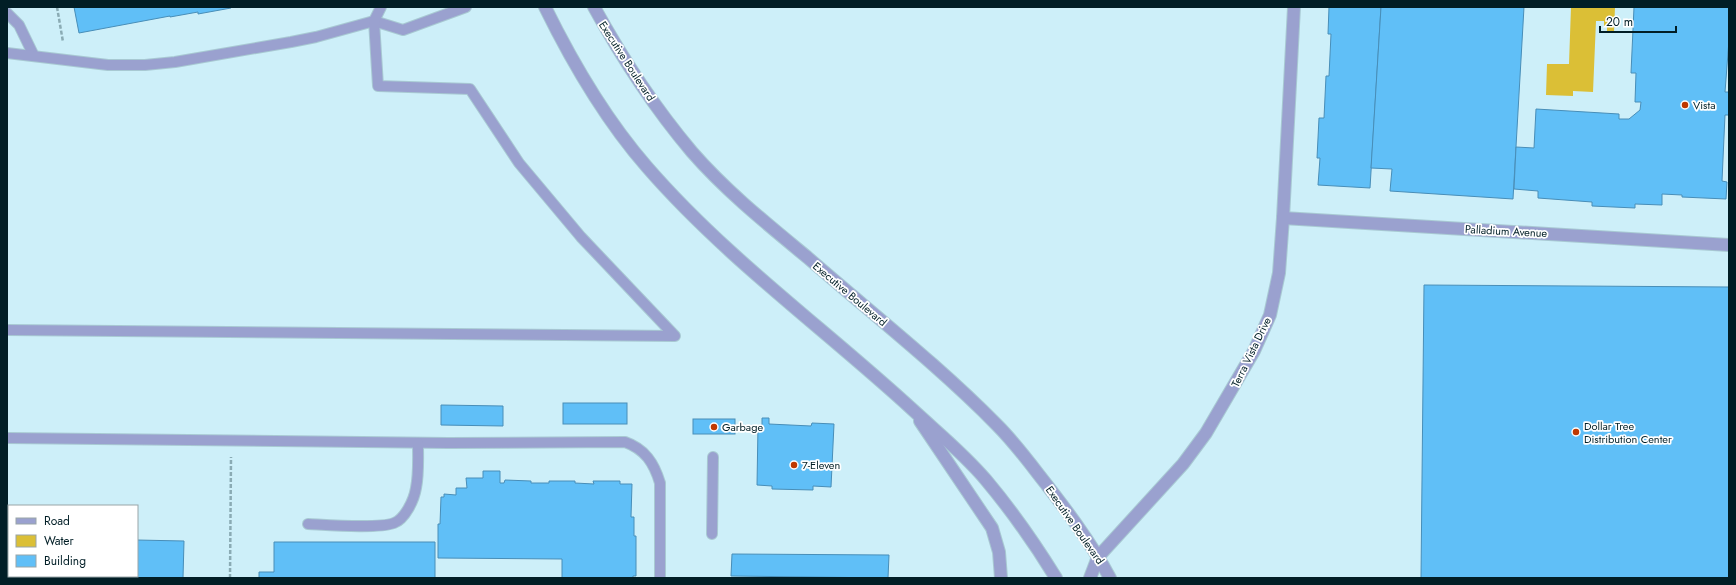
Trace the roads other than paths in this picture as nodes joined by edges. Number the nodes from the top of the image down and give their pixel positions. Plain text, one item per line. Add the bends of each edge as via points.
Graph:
1 (381, 7) edge
2 (466, 7) edge
3 (545, 7) edge
4 (594, 7) edge
5 (1294, 7) edge
6 (7, 13) edge
7 (374, 21) junction
8 (7, 53) edge
9 (34, 56) junction
10 (1283, 218) junction
11 (1729, 245) edge
12 (7, 330) edge
13 (914, 411) junction
14 (7, 438) edge
15 (418, 442) junction
16 (713, 457) dead end
17 (308, 524) dead end
18 (712, 534) dead end
19 (1098, 557) junction
20 (660, 578) edge
21 (1001, 578) edge
22 (1056, 578) edge
23 (1090, 578) edge
24 (1110, 578) edge

1 - 7 lane
2 - 7 lane via 403,30
3 - 13 street via 567,52 592,92 646,167 721,242 884,382
4 - 19 street, Executive Boulevard via 636,79 693,153 725,186 998,426 1064,506
5 - 10 street, Terra Vista Drive
6 - 9 lane via 19,25
7 - 9 lane via 316,37 145,66 108,65
7 - 12 lane via 378,86 470,89 519,163 581,237 674,336
8 - 9 lane
10 - 11 street, Palladium Avenue
10 - 19 street, Terra Vista Drive via 1275,296 1250,358 1206,433 1183,464
13 - 21 street via 992,528 999,552
13 - 22 street via 950,442 985,479
14 - 15 lane
15 - 17 lane via 416,490 404,515 394,523
15 - 20 lane via 620,442 635,446 652,462 660,483
16 - 18 lane
19 - 23 street, Terra Vista Drive
19 - 24 street, Executive Boulevard

